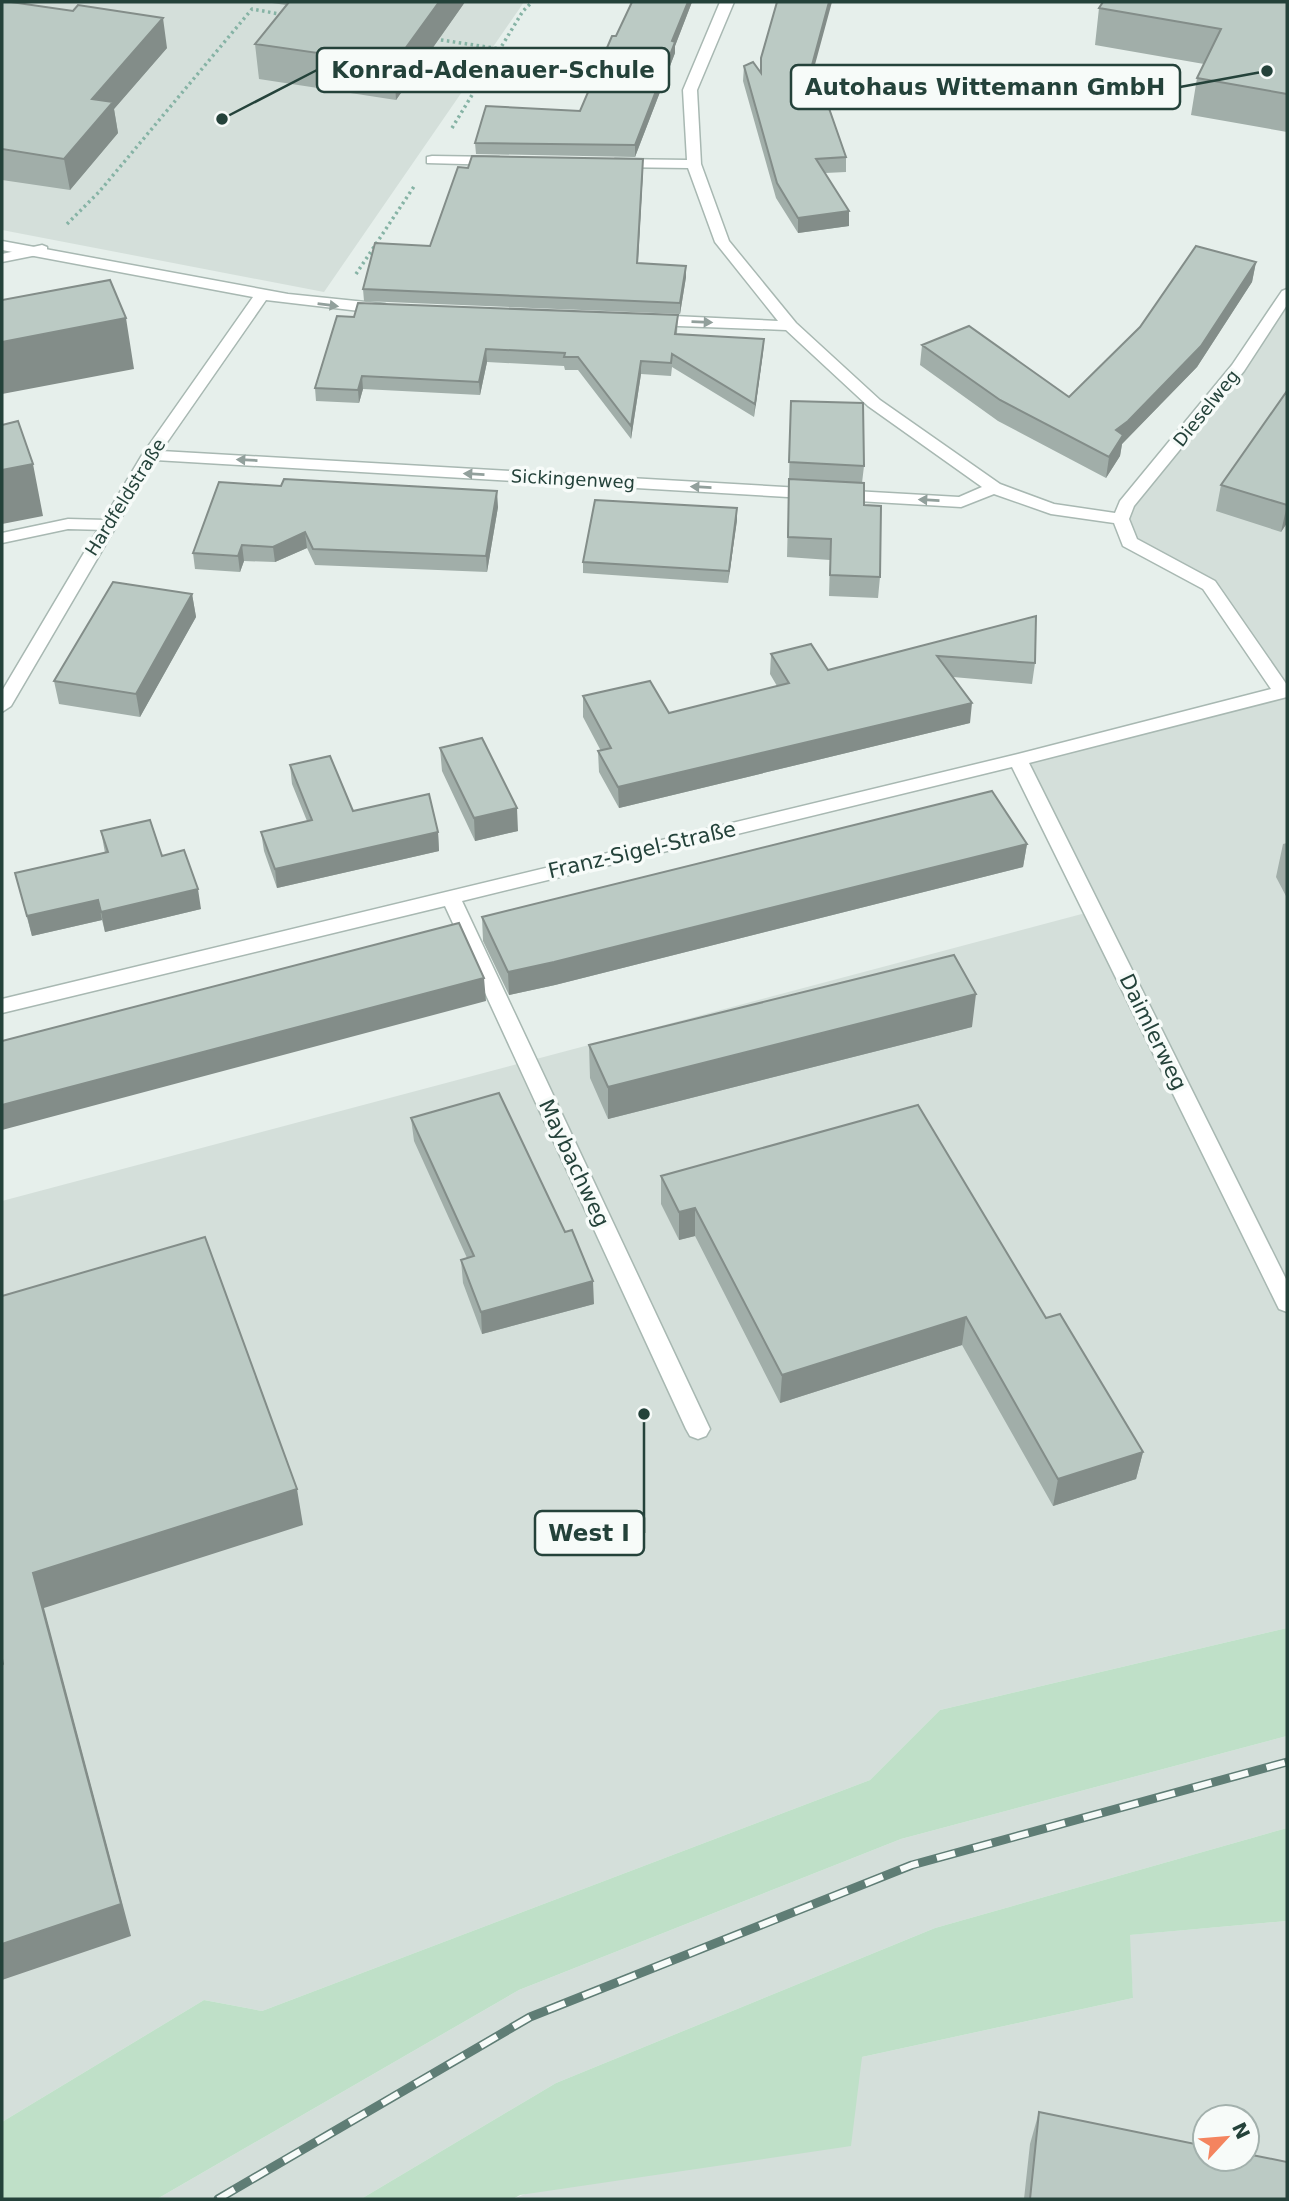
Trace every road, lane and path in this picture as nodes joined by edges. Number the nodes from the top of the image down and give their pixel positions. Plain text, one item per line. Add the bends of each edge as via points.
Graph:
1 (727, 2) edge
2 (294, 16) edge
3 (431, 38) edge
4 (500, 49) dead end
5 (432, 160) dead end
6 (514, 161) edge
7 (597, 162) edge
8 (694, 164) junction
9 (2, 245) edge
10 (43, 250) junction
11 (2, 258) edge
12 (152, 274) junction
13 (111, 283) edge
14 (1287, 294) edge
15 (261, 296) junction
16 (403, 309) edge
17 (638, 319) edge
18 (790, 326) junction
19 (150, 455) junction
20 (994, 488) junction
21 (1121, 519) junction
22 (106, 525) junction
23 (2, 538) edge
24 (1285, 691) edge
25 (2, 706) edge
26 (1018, 760) junction
27 (450, 896) junction
28 (2, 1006) edge
29 (1287, 1303) edge
30 (698, 1429) dead end

1 - 8 street via 690,90
2 - 10 path via 252,9 99,192
3 - 4 path
5 - 6 street
7 - 8 street
8 - 18 street via 722,242
9 - 10 street
10 - 11 street
10 - 12 street
12 - 13 street
12 - 15 street
14 - 21 street, Dieselweg via 1238,368 1126,505
15 -> 16 street via 334,307
15 - 19 street, Hardfeldstraße
17 -> 18 street
18 - 20 street via 874,403
20 -> 19 street, Sickingenweg via 961,502
19 - 22 street, Hardfeldstraße
20 - 21 street via 1051,509
21 - 24 street via 1129,542 1209,585
22 - 23 street via 68,524
22 - 25 street, Hardfeldstraße
24 - 26 street, Franz-Sigel-Straße
26 - 27 street, Franz-Sigel-Straße
26 - 29 street, Daimlerweg
27 - 28 street, Franz-Sigel-Straße
27 - 30 street, Maybachweg

